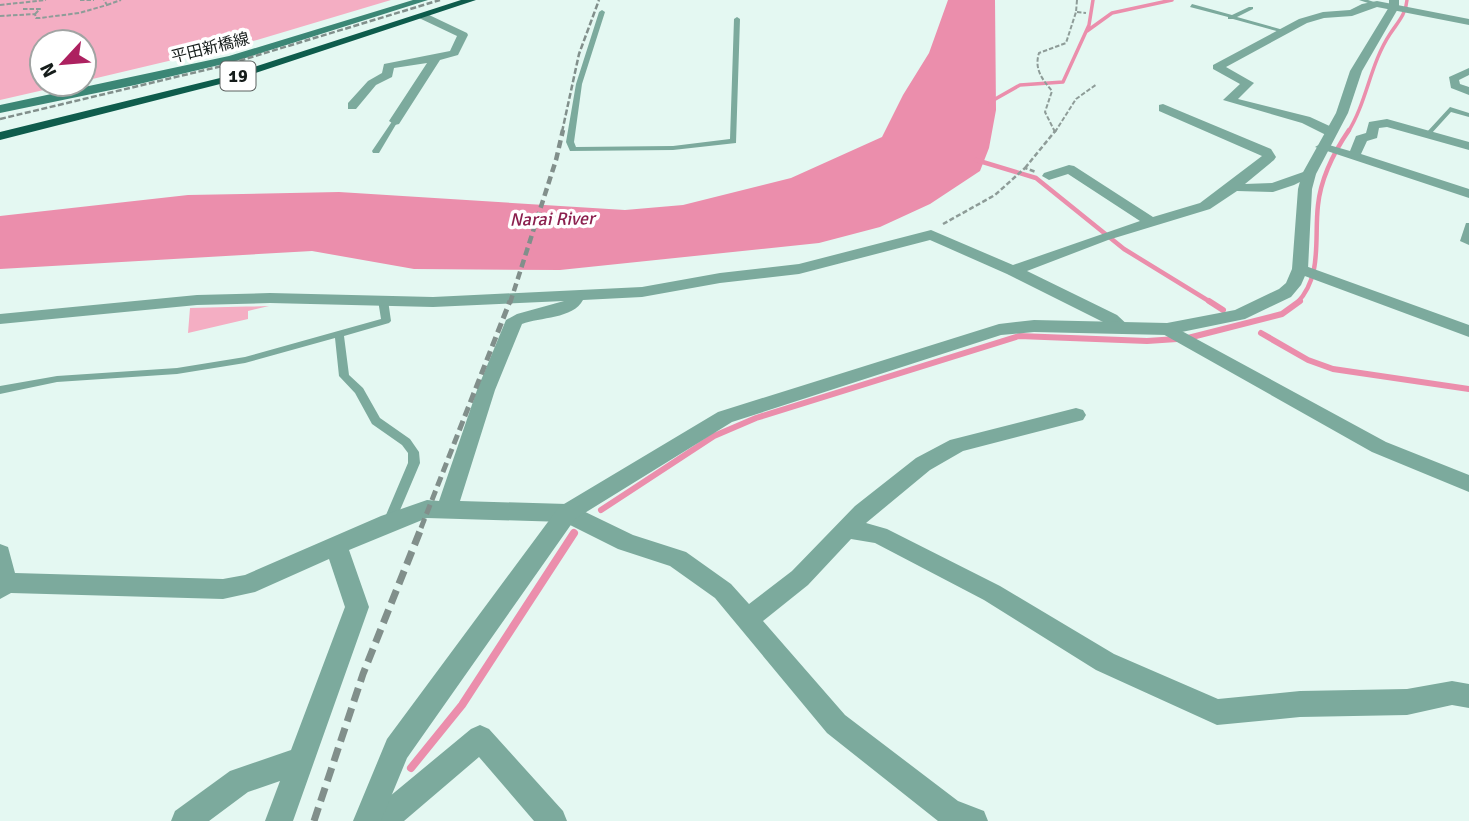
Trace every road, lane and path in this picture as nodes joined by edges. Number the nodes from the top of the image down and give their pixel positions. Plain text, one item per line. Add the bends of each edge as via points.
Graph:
1 (46, 0) edge
2 (80, 0) edge
3 (94, 0) edge
4 (103, 0) edge
5 (121, 0) edge
6 (423, 0) edge
7 (471, 0) edge
8 (1077, 0) edge
9 (1362, 0) edge
10 (26, 2) junction
11 (1377, 4) junction
12 (0, 5) edge
13 (107, 5) junction
14 (1192, 6) dead end
15 (1400, 7) edge
16 (1251, 8) dead end
17 (23, 9) junction
18 (602, 12) dead end
19 (1076, 12) junction
20 (1086, 13) dead end
21 (35, 14) junction
22 (17, 15) junction
23 (0, 16) edge
24 (423, 16) junction
25 (1230, 18) junction
26 (737, 19) dead end
27 (1469, 22) edge
28 (1283, 31) junction
29 (436, 58) junction
30 (1469, 71) edge
31 (1097, 84) dead end
32 (1469, 91) edge
33 (352, 106) dead end
34 (1163, 108) dead end
35 (0, 109) edge
36 (1469, 115) edge
37 (395, 121) joint
38 (1055, 132) junction
39 (1331, 132) junction
40 (1429, 133) junction
41 (0, 136) edge
42 (1469, 146) edge
43 (376, 151) dead end
44 (1338, 152) junction
45 (1309, 174) junction
46 (1049, 176) dead end
47 (1234, 186) junction
48 (1469, 194) edge
49 (1151, 222) junction
50 (1469, 225) edge
51 (1108, 235) joint
52 (923, 236) junction
53 (1469, 242) edge
54 (1013, 271) junction
55 (1304, 271) junction
56 (576, 295) junction
57 (383, 300) junction
58 (0, 319) edge
59 (1122, 328) junction
60 (1469, 331) edge
61 (339, 335) junction
62 (1177, 336) junction
63 (0, 390) edge
64 (1076, 415) dead end
65 (1469, 483) edge
66 (447, 509) junction
67 (567, 513) junction
68 (389, 522) junction
69 (846, 529) junction
70 (336, 546) junction
71 (0, 554) edge
72 (3, 586) edge
73 (747, 619) junction
74 (1469, 696) edge
75 (302, 760) junction
76 (955, 818) edge
77 (185, 821) edge
78 (279, 821) edge
79 (367, 821) edge
80 (382, 821) edge
81 (553, 821) edge

1 - 10 path
2 - 3 path
4 - 13 path
5 - 13 path
6 - 35 main road, 平田新橋線 via 232,59
7 - 24 highway, 19
8 - 19 path
9 - 11 lane
10 - 12 path
10 - 17 path
11 - 15 street
11 - 28 street via 1313,18
13 - 21 path via 52,17 36,18
14 - 25 lane
15 - 27 street
15 - 39 street via 1356,71
16 - 25 lane
17 - 21 path via 40,9
17 - 22 path
18 - 26 lane via 579,84 570,142 573,149 655,150 733,141
19 - 20 path
19 - 38 path via 1066,43 1039,53 1037,69 1052,91 1045,112
21 - 22 path
22 - 23 path
24 - 29 street via 463,35 454,53
24 - 41 highway, 19 via 224,80
25 - 28 lane
28 - 39 street via 1217,67 1248,83 1229,100 1306,120
29 - 33 street via 388,66 388,75 372,83
29 - 37 street
30 - 32 street via 1453,79 1455,86
31 - 38 path via 1076,99
34 - 47 street via 1266,152 1269,157
36 - 40 lane via 1450,109
37 - 43 lane
38 - 52 path via 1024,170 995,195
39 - 44 street
40 - 42 street
40 - 44 street via 1387,123 1373,125 1372,135
44 - 45 street
44 - 48 street
45 - 47 street via 1265,190
45 - 55 street
46 - 49 street via 1069,169
47 - 49 street via 1205,206
49 - 51 street
50 - 53 lane via 1464,241
51 - 54 street
52 - 54 street via 942,238
52 - 56 street via 799,269 642,292
54 - 59 street
55 - 60 street
55 - 62 street via 1271,302
56 - 57 street
56 - 66 street via 569,307 515,320 486,390
57 - 58 street via 197,300
57 - 61 lane via 386,321
59 - 62 street
59 - 67 street via 999,330 754,406 704,428
61 - 63 lane via 177,371 57,379
61 - 68 lane via 344,376 359,391 376,421 413,452 414,463
62 - 65 street via 1379,447
64 - 69 street via 957,445 923,464
66 - 67 street
66 - 68 street via 427,509
67 - 73 street via 626,542 678,559 723,591
67 - 79 street via 397,750
68 - 70 street
69 - 73 street via 800,578
69 - 74 street via 890,541 992,593 1105,662 1217,712 1300,704 1407,702 1452,693
70 - 72 street via 247,585 223,589
70 - 75 street via 357,607
71 - 72 street
73 - 76 street via 836,724
75 - 77 street via 240,781
75 - 78 street
80 - 81 street via 480,738

